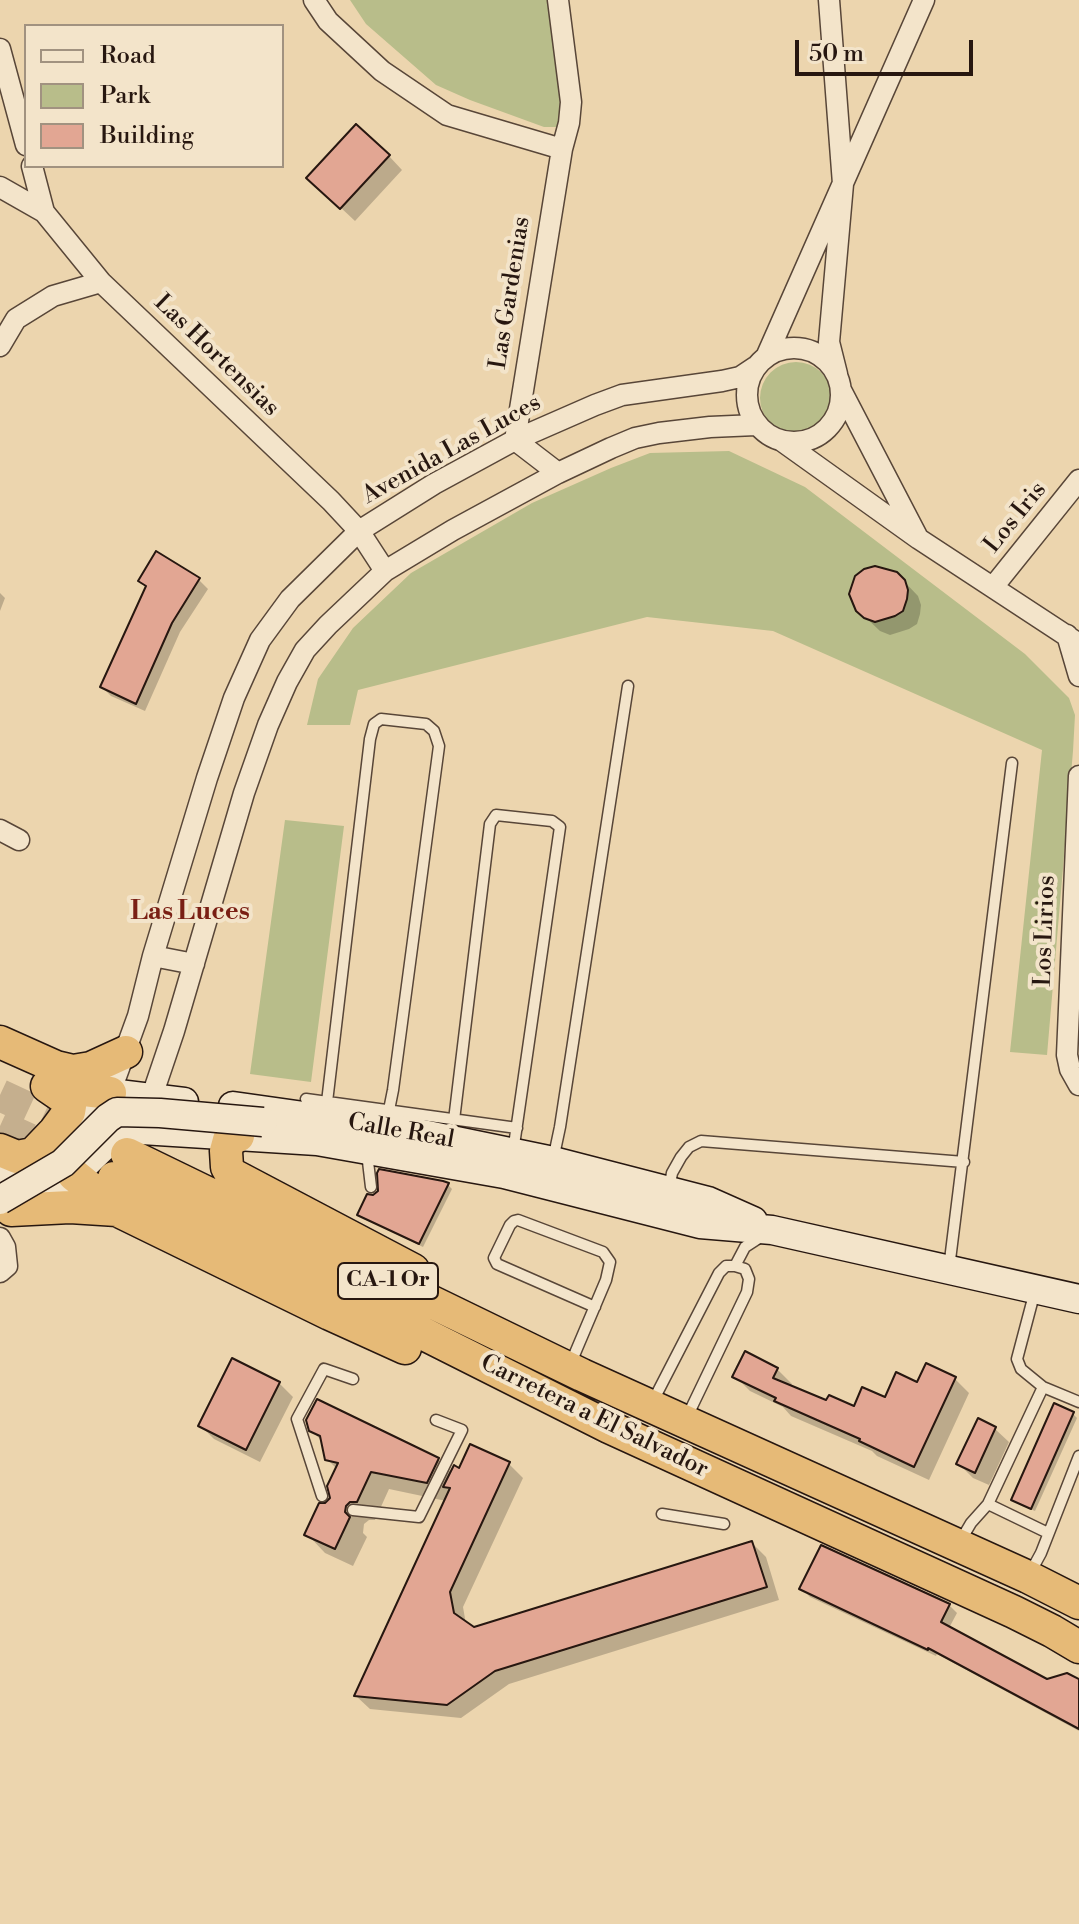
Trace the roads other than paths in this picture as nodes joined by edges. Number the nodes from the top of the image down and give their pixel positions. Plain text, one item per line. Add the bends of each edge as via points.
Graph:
1 (314, 0) edge
2 (558, 0) edge
3 (829, 0) edge
4 (924, 0) edge
5 (0, 49) edge
6 (24, 138) edge
7 (562, 149) junction
8 (33, 168) edge
9 (843, 184) junction
10 (0, 187) edge
11 (44, 212) junction
12 (101, 282) junction
13 (0, 346) edge
14 (761, 361) junction
15 (839, 382) junction
16 (756, 425) junction
17 (515, 440) junction
18 (782, 441) junction
19 (558, 473) junction
20 (1079, 480) edge
21 (359, 531) junction
22 (919, 539) junction
23 (385, 571) junction
24 (993, 587) junction
25 (1073, 640) edge
26 (1079, 676) edge
27 (628, 686) dead end
28 (1012, 763) dead end
29 (1079, 776) edge
30 (153, 956) junction
31 (194, 964) junction
32 (0, 1042) edge
33 (126, 1052) junction
34 (0, 1064) edge
35 (1079, 1085) edge
36 (47, 1086) junction
37 (110, 1093) junction
38 (151, 1099) junction
39 (306, 1099) dead end
40 (327, 1102) junction
41 (389, 1110) junction
42 (454, 1120) junction
43 (250, 1129) junction
44 (57, 1140) junction
45 (514, 1141) junction
46 (0, 1150) edge
47 (120, 1150) junction
48 (367, 1150) junction
49 (553, 1161) junction
50 (964, 1162) junction
51 (74, 1175) junction
52 (371, 1187) dead end
53 (668, 1191) junction
54 (2, 1209) edge
55 (117, 1210) junction
56 (772, 1230) junction
57 (735, 1266) junction
58 (949, 1270) junction
59 (2, 1275) edge
60 (1035, 1289) junction
61 (1079, 1299) edge
62 (595, 1307) junction
63 (576, 1371) junction
64 (353, 1379) dead end
65 (1043, 1387) junction
66 (1079, 1402) edge
67 (651, 1405) junction
68 (594, 1419) junction
69 (436, 1420) dead end
70 (685, 1420) junction
71 (1079, 1456) edge
72 (322, 1496) dead end
73 (988, 1504) junction
74 (353, 1510) dead end
75 (662, 1514) dead end
76 (724, 1524) dead end
77 (1048, 1533) junction
78 (959, 1545) junction
79 (1028, 1577) junction
80 (1079, 1603) edge
81 (1079, 1647) edge

1 - 7 street via 328,21 382,71 447,115
2 - 7 street, Las Gardenias via 571,102
3 - 9 street
4 - 9 street
5 - 6 street
7 - 17 street, Las Gardenias
8 - 11 street, Las Hortensias
9 - 14 street
9 - 15 street via 829,342
10 - 11 street
11 - 12 street, Las Hortensias
12 - 13 street via 53,296 16,319
12 - 21 street, Las Hortensias
14 - 15 street via 782,348 806,349 828,361
14 - 16 street via 748,381 746,396
14 - 17 street, Avenida Las Luces via 740,377 622,395
15 - 18 street via 841,405 825,431 812,439
15 - 22 street
16 - 18 street
16 - 19 street via 635,438
17 - 19 street
17 - 21 street, Avenida Las Luces
18 - 22 street
19 - 23 street
20 - 24 street, Los Iris
21 - 23 street, Las Hortensias
21 - 30 street, Avenida Las Luces via 290,599 260,640 234,698
22 - 24 street
23 - 31 street via 305,650 287,682 244,793
24 - 25 street
25 - 26 street
27 - 49 lane
28 - 50 lane
29 - 35 street, Los Lirios via 1067,1055
30 - 31 street
30 - 33 street, Avenida Las Luces
31 - 38 street
32 - 33 highway via 73,1071
33 - 37 street, Avenida Las Luces
34 - 36 highway
36 - 37 highway
36 - 44 highway via 70,1106
37 - 38 main road, Calle Real
37 - 44 main road
38 - 45 main road, Calle Real
38 - 47 main road
39 - 40 lane
40 - 41 lane
40 - 41 lane via 374,724 381,719 426,724 439,746
41 - 42 lane
42 - 45 lane
42 - 45 lane via 490,824 496,815 552,821 560,827
43 - 47 main road, Calle Real
43 - 48 main road, Calle Real
43 - 54 main road, bridge via 186,1114 117,1112 63,1163
43 - 56 main road via 446,1148
43 - 63 highway via 229,1140 231,1174 466,1298
44 - 46 highway via 17,1157
44 - 47 main road, Calle Real
44 - 54 main road
45 - 49 main road, Calle Real
47 - 51 main road
47 - 63 highway, Carretera a El Salvador / CA-1 Or
47 - 68 highway, Carretera a El Salvador / CA-1 Or
48 - 52 lane
48 - 56 main road, Calle Real via 456,1170 504,1174 700,1224
49 - 53 main road, Calle Real
50 - 53 lane via 701,1141 681,1157
50 - 58 lane
51 - 54 main road
51 - 55 highway
53 - 56 main road, Calle Real via 708,1201
54 - 55 highway
54 - 59 street
55 - 68 highway via 536,1410
56 - 57 lane via 745,1247
56 - 58 main road, Calle Real
57 - 67 lane via 719,1273
57 - 70 lane via 745,1269 747,1292
58 - 60 main road, Calle Real
60 - 61 main road, Calle Real
60 - 65 lane via 1017,1359
62 - 62 lane via 610,1262 603,1252 518,1220 510,1225 494,1258 497,1264
62 - 63 lane
63 - 67 highway, Carretera a El Salvador / CA-1 Or
64 - 72 lane via 324,1369 297,1419
65 - 66 lane
65 - 73 lane
67 - 70 highway, Carretera a El Salvador / CA-1 Or
68 - 81 highway, Carretera a El Salvador / CA-1 Or via 1014,1612
69 - 74 lane via 462,1430 419,1517
70 - 78 highway, Carretera a El Salvador / CA-1 Or
71 - 77 lane
73 - 77 lane
73 - 78 lane
75 - 76 lane
77 - 79 lane
78 - 79 highway, Carretera a El Salvador / CA-1 Or
79 - 80 highway, Carretera a El Salvador / CA-1 Or

